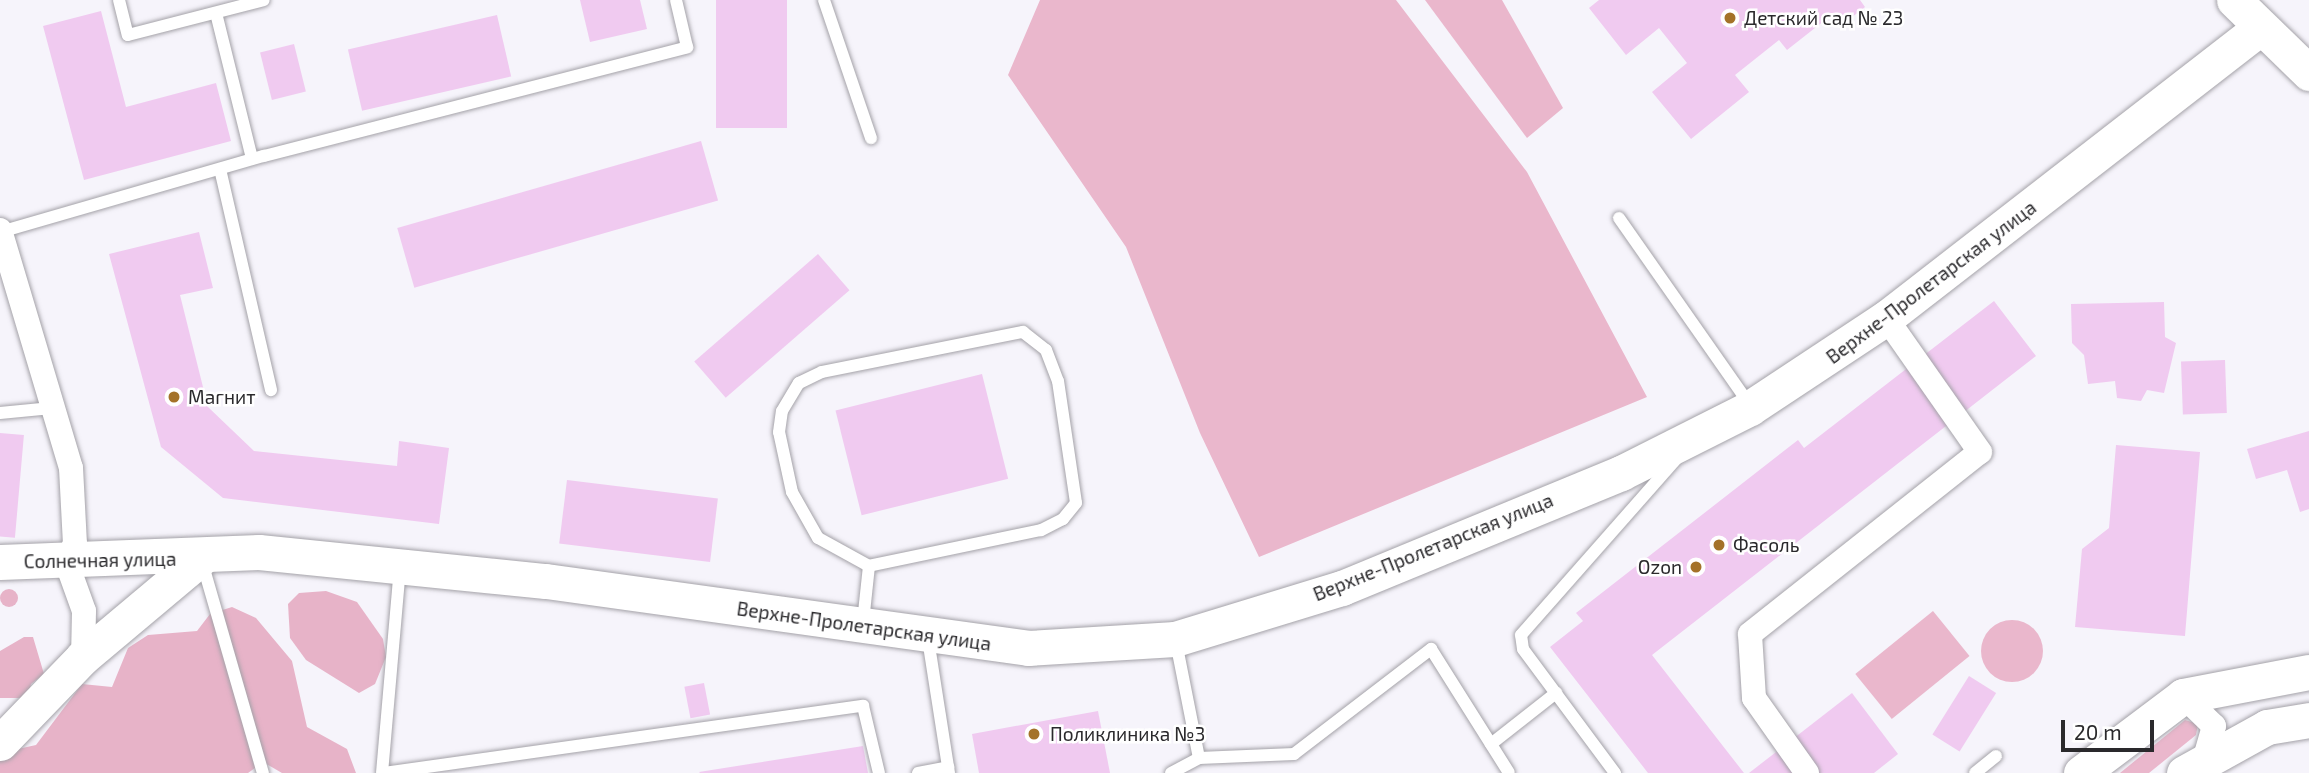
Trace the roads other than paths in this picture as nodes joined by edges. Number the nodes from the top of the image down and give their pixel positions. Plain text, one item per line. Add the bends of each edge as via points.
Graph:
1 (119, 0) edge
2 (264, 0) edge
3 (676, 0) edge
4 (824, 0) edge
5 (2234, 0) edge
6 (216, 13) junction
7 (2260, 28) junction
8 (2309, 73) edge
9 (871, 138) dead end
10 (252, 159) junction
11 (220, 169) junction
12 (1619, 218) dead end
13 (0, 232) edge
14 (1886, 318) junction
15 (271, 390) dead end
16 (52, 408) junction
17 (1750, 408) junction
18 (0, 413) edge
19 (1693, 440) junction
20 (201, 558) junction
21 (66, 561) junction
22 (0, 562) edge
23 (869, 566) junction
24 (400, 567) junction
25 (862, 626) junction
26 (928, 638) junction
27 (1175, 639) junction
28 (83, 657) junction
29 (2309, 672) edge
30 (1556, 693) junction
31 (2183, 696) junction
32 (2309, 720) edge
33 (0, 743) edge
34 (1491, 744) junction
35 (1996, 756) dead end
36 (1199, 758) junction
37 (2194, 765) edge
38 (949, 770) edge
39 (263, 773) edge
40 (383, 773) edge
41 (878, 773) edge
42 (918, 773) edge
43 (1171, 773) edge
44 (1509, 773) edge
45 (1615, 773) edge
46 (1807, 773) edge
47 (1975, 773) edge
48 (2081, 773) edge

1 - 6 lane via 128,36
2 - 6 lane
3 - 10 lane via 687,47
4 - 9 lane
5 - 7 street
6 - 10 lane
7 - 8 street
7 - 14 street, Верхне-Пролетарская улица
10 - 11 lane
11 - 13 lane
11 - 15 lane
12 - 17 lane
13 - 16 street
14 - 17 street, Верхне-Пролетарская улица
14 - 46 street via 1979,452 1751,634 1754,698
16 - 18 lane
16 - 21 street via 71,468 75,544
17 - 19 street, Верхне-Пролетарская улица
19 - 27 street, Верхне-Пролетарская улица via 1342,588
19 - 30 lane via 1521,635 1523,649
20 - 21 street, Солнечная улица
20 - 24 street, Верхне-Пролетарская улица via 259,552
20 - 28 street
20 - 39 lane
21 - 22 street, Солнечная улица
21 - 28 street via 85,611
23 - 23 lane via 818,538 792,492 779,432 782,411 799,383 822,372 1023,332 1046,350 1059,381 1076,503 1041,530
23 - 25 lane
24 - 25 street, Верхне-Пролетарская улица
24 - 40 lane
25 - 26 street, Верхне-Пролетарская улица
26 - 27 street, Верхне-Пролетарская улица via 1028,648
26 - 38 lane
27 - 36 lane
28 - 33 street
29 - 31 street
30 - 34 lane
30 - 45 lane
31 - 37 street via 2214,726
31 - 48 street
32 - 37 street via 2267,727
34 - 36 lane via 1431,649 1294,754
34 - 44 lane
35 - 47 lane
36 - 43 lane
38 - 42 lane
40 - 41 lane via 863,706

